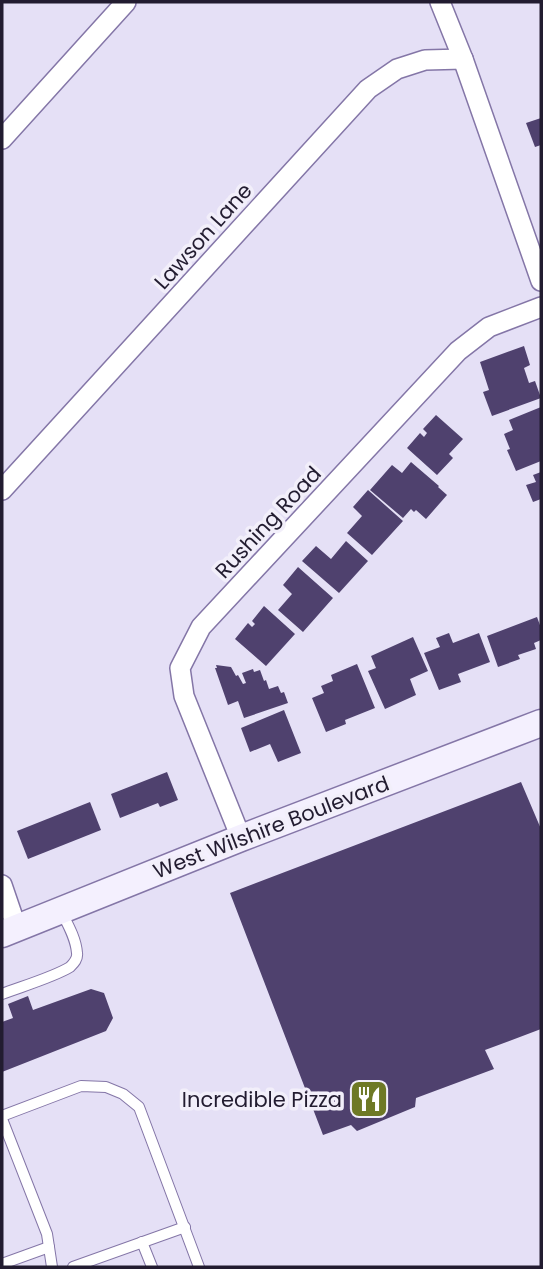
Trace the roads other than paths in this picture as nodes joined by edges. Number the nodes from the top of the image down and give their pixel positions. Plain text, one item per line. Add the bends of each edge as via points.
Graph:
1 (126, 2) edge
2 (440, 2) edge
3 (463, 59) junction
4 (2, 139) edge
5 (541, 281) edge
6 (541, 307) edge
7 (2, 490) edge
8 (541, 723) edge
9 (241, 838) junction
10 (2, 885) edge
11 (61, 911) junction
12 (9, 931) edge
13 (2, 994) edge
14 (2, 1117) edge
15 (185, 1227) junction
16 (142, 1242) junction
17 (49, 1247) junction
18 (2, 1265) edge
19 (52, 1267) edge
20 (72, 1267) edge
21 (152, 1267) edge
22 (199, 1267) edge

1 - 4 street
2 - 3 street
3 - 5 street
3 - 7 street, Lawson Lane via 425,60 397,69 368,89
6 - 9 street, Rushing Road via 489,327 458,351 201,627 180,668 184,696
8 - 9 street, West Wilshire Boulevard
9 - 11 street, West Wilshire Boulevard
10 - 12 street
11 - 12 street, West Wilshire Boulevard
11 - 13 lane via 74,938 77,960 60,972
14 - 15 lane via 80,1086 106,1087 123,1094 139,1107
14 - 17 lane
15 - 16 lane
15 - 22 lane
16 - 20 lane
16 - 21 lane
17 - 18 lane
17 - 19 lane

